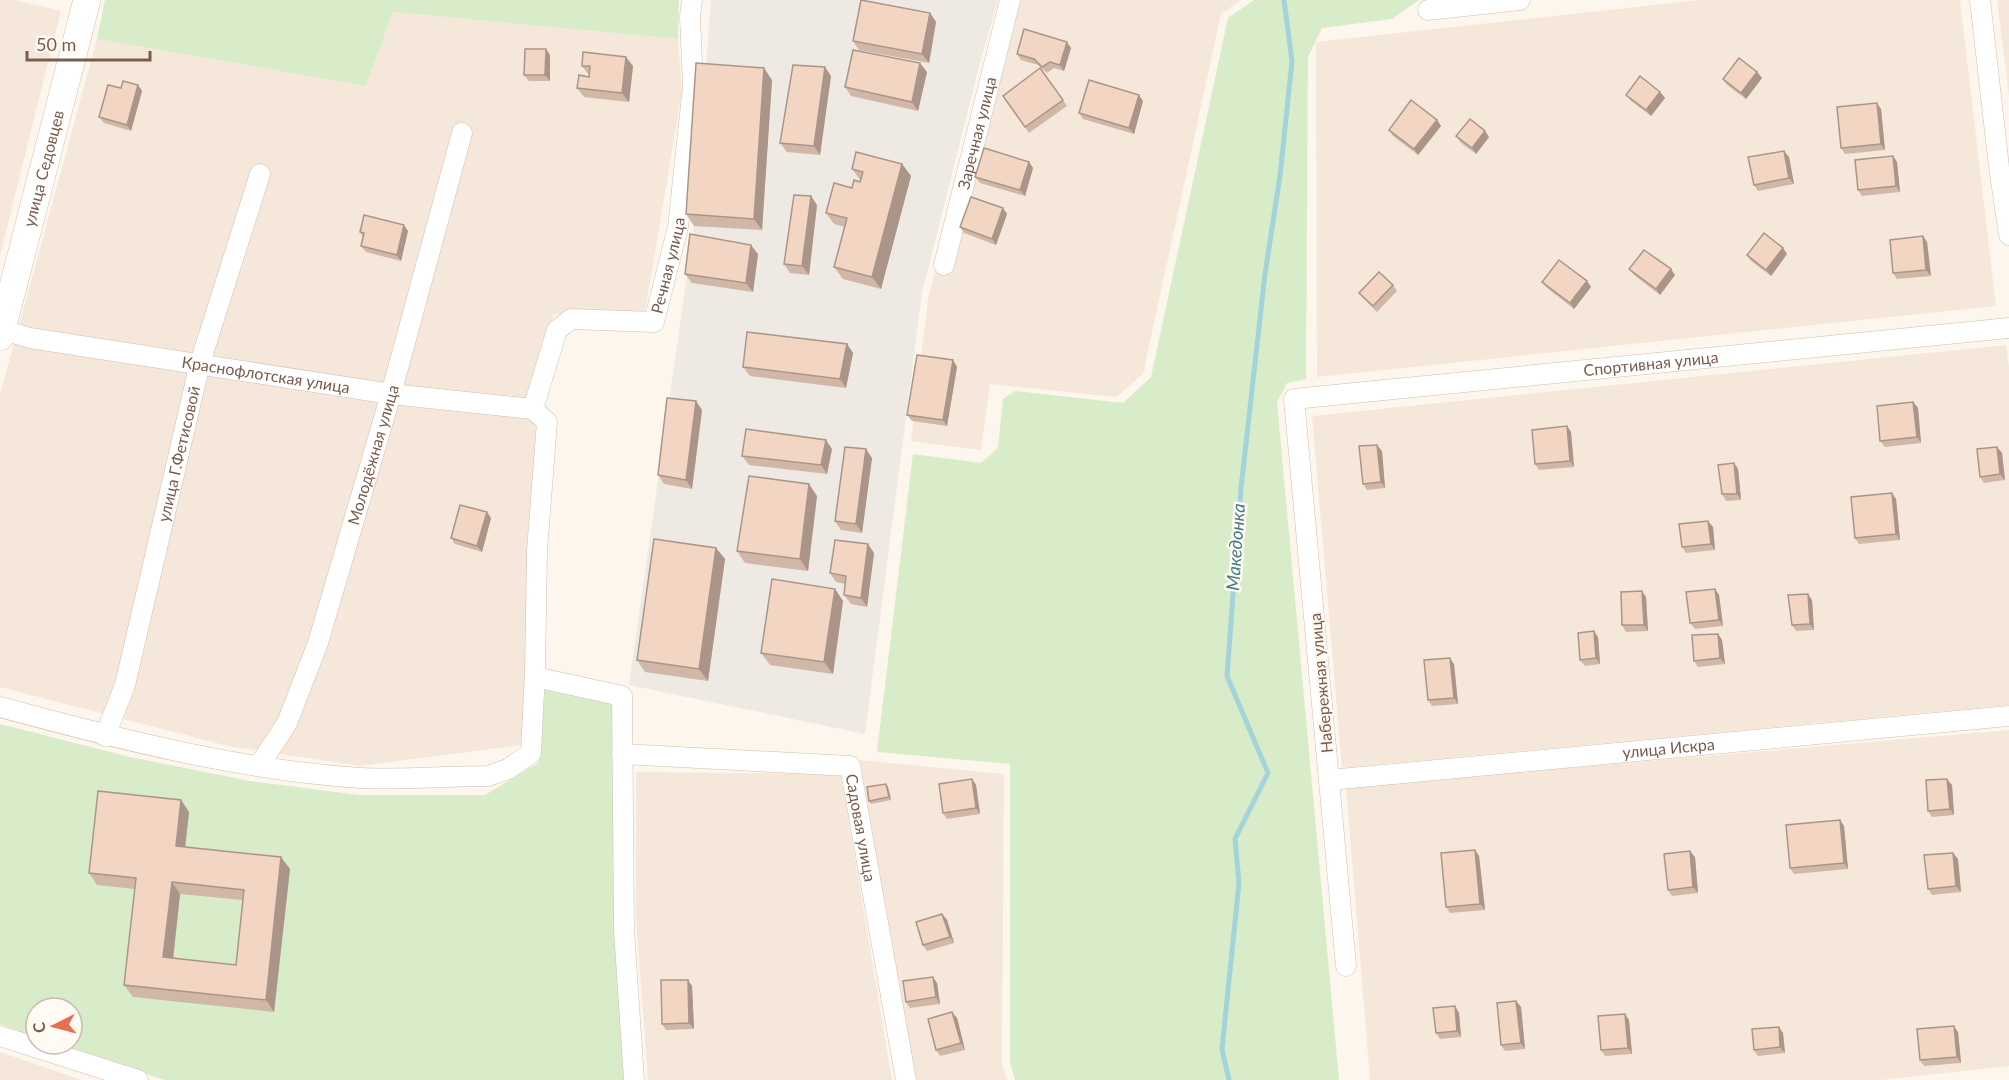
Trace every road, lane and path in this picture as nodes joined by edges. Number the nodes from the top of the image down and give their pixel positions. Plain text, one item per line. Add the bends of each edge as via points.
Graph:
1 (87, 0) edge
2 (692, 0) edge
3 (1010, 0) edge
4 (1520, 0) edge
5 (1980, 0) edge
6 (1428, 10) dead end
7 (462, 133) dead end
8 (260, 174) dead end
9 (2009, 235) edge
10 (944, 265) dead end
11 (2009, 328) edge
12 (1, 332) edge
13 (200, 363) junction
14 (391, 394) junction
15 (1294, 399) joint
16 (533, 409) junction
17 (535, 677) junction
18 (0, 707) edge
19 (2009, 716) edge
20 (105, 736) junction
21 (622, 754) junction
22 (259, 766) junction
23 (1330, 780) junction
24 (1346, 966) dead end
25 (0, 1036) edge
26 (138, 1080) edge
27 (634, 1080) edge
28 (906, 1080) edge

1 - 12 street, улица Седовцев
2 - 16 street, Речная улица via 693,86 678,227 654,322 571,319 557,330
3 - 10 street, Заречная улица
4 - 6 street
5 - 9 street
7 - 14 street, Молодёжная улица
8 - 13 street, улица Г.Фетисовой
11 - 15 street, Спортивная улица
12 - 13 street, Краснофлотская улица
13 - 14 street, Краснофлотская улица
13 - 20 street, улица Г.Фетисовой via 125,685
14 - 16 street, Краснофлотская улица
14 - 22 street, Молодёжная улица via 318,643 287,723
15 - 23 street, Набережная улица
16 - 17 street via 547,422 537,551
17 - 21 street via 622,696
17 - 22 street via 531,753 508,769 488,776 362,778
18 - 20 street
19 - 23 street, улица Искра
20 - 22 street
21 - 27 street via 624,930
21 - 28 street, Садовая улица via 850,766
23 - 24 street, Набережная улица
25 - 26 street

